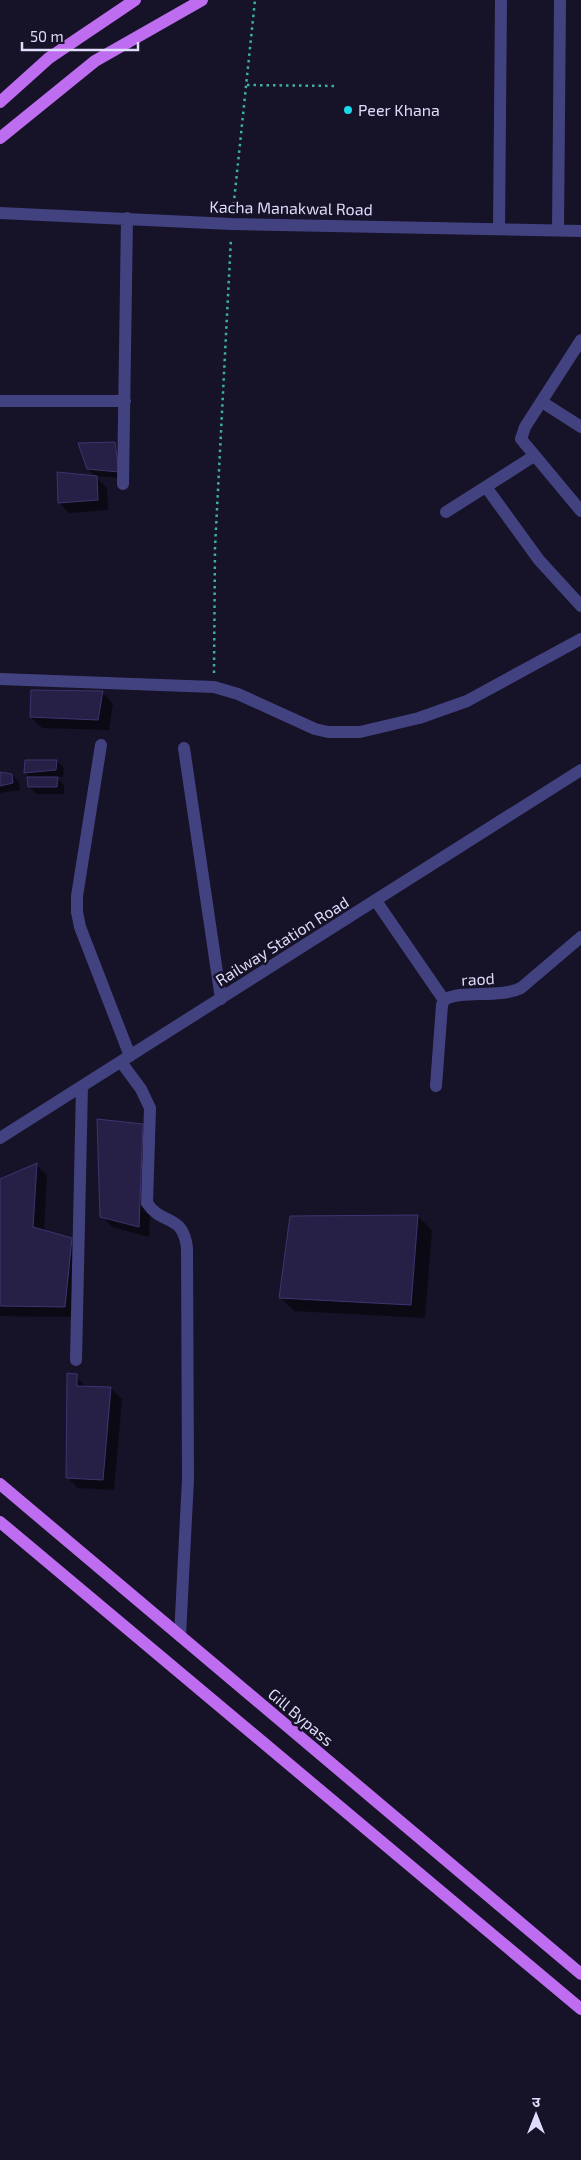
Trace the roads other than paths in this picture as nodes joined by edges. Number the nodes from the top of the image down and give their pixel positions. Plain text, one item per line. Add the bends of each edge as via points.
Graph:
1 (135, 0) edge
2 (202, 0) edge
3 (500, 0) edge
4 (560, 1) edge
5 (0, 102) edge
6 (0, 138) edge
7 (0, 213) edge
8 (127, 218) junction
9 (499, 229) junction
10 (558, 230) junction
11 (581, 231) edge
12 (581, 340) edge
13 (0, 401) edge
14 (125, 401) junction
15 (542, 402) junction
16 (581, 427) edge
17 (534, 456) junction
18 (123, 484) dead end
19 (486, 487) junction
20 (581, 511) edge
21 (446, 512) dead end
22 (581, 606) edge
23 (581, 639) edge
24 (0, 679) edge
25 (101, 745) dead end
26 (184, 748) dead end
27 (581, 770) edge
28 (376, 901) junction
29 (581, 936) edge
30 (221, 999) junction
31 (444, 1000) junction
32 (125, 1059) junction
33 (82, 1086) junction
34 (436, 1086) dead end
35 (0, 1138) edge
36 (76, 1360) dead end
37 (0, 1484) edge
38 (0, 1522) edge
39 (180, 1636) junction
40 (581, 1974) edge
41 (581, 2009) edge

1 - 5 main road via 49,58
2 - 6 main road via 94,61
3 - 9 street
4 - 10 street
7 - 8 street, Kacha Manakwal Road
8 - 9 street, Kacha Manakwal Road via 231,224
8 - 14 street
9 - 10 street, Kacha Manakwal Road
10 - 11 street, Kacha Manakwal Road
12 - 15 street
13 - 14 street
14 - 18 street
15 - 16 street
15 - 17 street via 521,439
17 - 19 street
17 - 20 street
19 - 21 street
19 - 22 street via 539,560
23 - 24 street via 467,702 360,732 315,729 214,686
25 - 32 street via 77,912
26 - 30 street
27 - 28 street, Railway Station Road
28 - 30 street, Railway Station Road
28 - 31 street
29 - 31 street, raod via 521,988 505,994 454,996
30 - 32 street, Railway Station Road
31 - 34 street, raod
32 - 33 street, Railway Station Road
32 - 39 street via 150,1108 147,1204 152,1211 175,1222 186,1234 188,1479
33 - 35 street, Railway Station Road
33 - 36 street
37 - 39 main road, Gill Bypass
38 - 41 main road
39 - 40 main road, Gill Bypass

